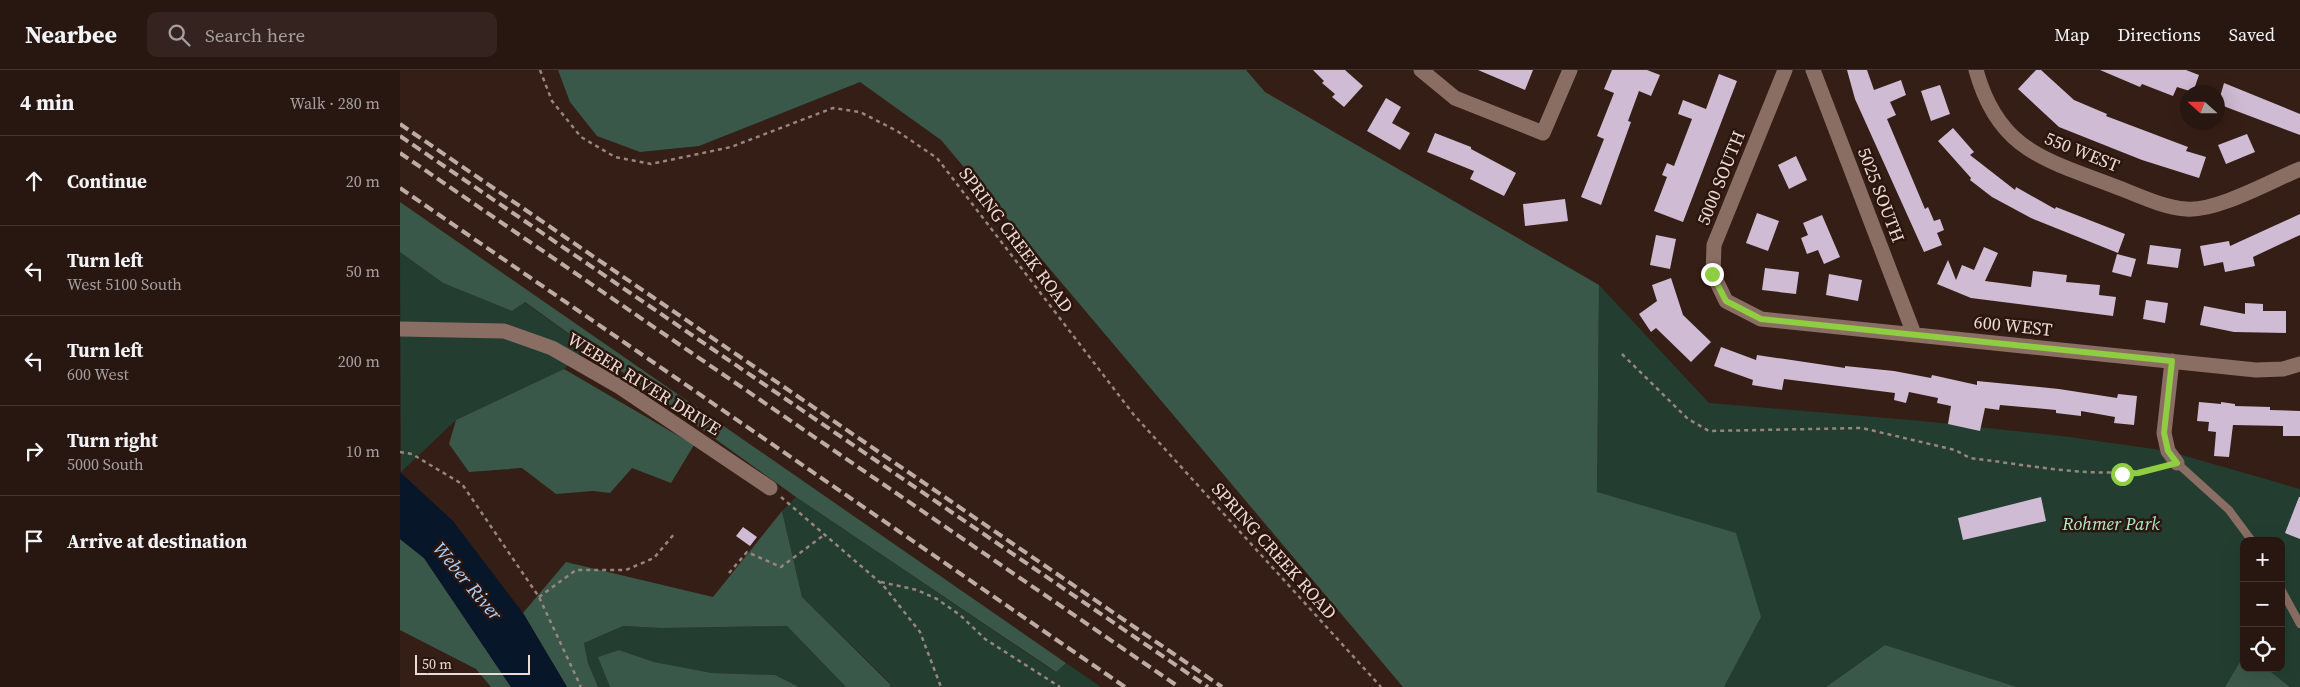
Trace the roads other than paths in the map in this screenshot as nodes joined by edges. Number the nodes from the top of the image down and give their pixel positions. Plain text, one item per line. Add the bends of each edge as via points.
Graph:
1 (1421, 70) edge
2 (1570, 70) edge
3 (1785, 70) edge
4 (1813, 70) edge
5 (1976, 70) edge
6 (2300, 169) edge
7 (1726, 301) joint
8 (400, 328) edge
9 (1914, 334) junction
10 (2172, 361) junction
11 (2300, 364) edge
12 (2177, 463) joint
13 (770, 488) road end
14 (2249, 537) edge
15 (2285, 596) edge
16 (2300, 624) edge

1 - 2 street via 1454,98 1543,133
3 - 7 street, 5000 SOUTH via 1714,245 1712,274
4 - 9 street, 5025 SOUTH
5 - 6 street, 550 WEST via 1994,114 2021,145 2039,157 2157,202 2186,210 2216,205
7 - 9 street, 600 WEST via 1761,319
8 - 13 street, WEBER RIVER DRIVE via 504,331 552,348 620,387
9 - 10 street, 600 WEST
10 - 11 street, 600 WEST via 2256,370 2283,369
10 - 12 street via 2164,433 2168,451
12 - 14 lane via 2229,510
15 - 16 lane

